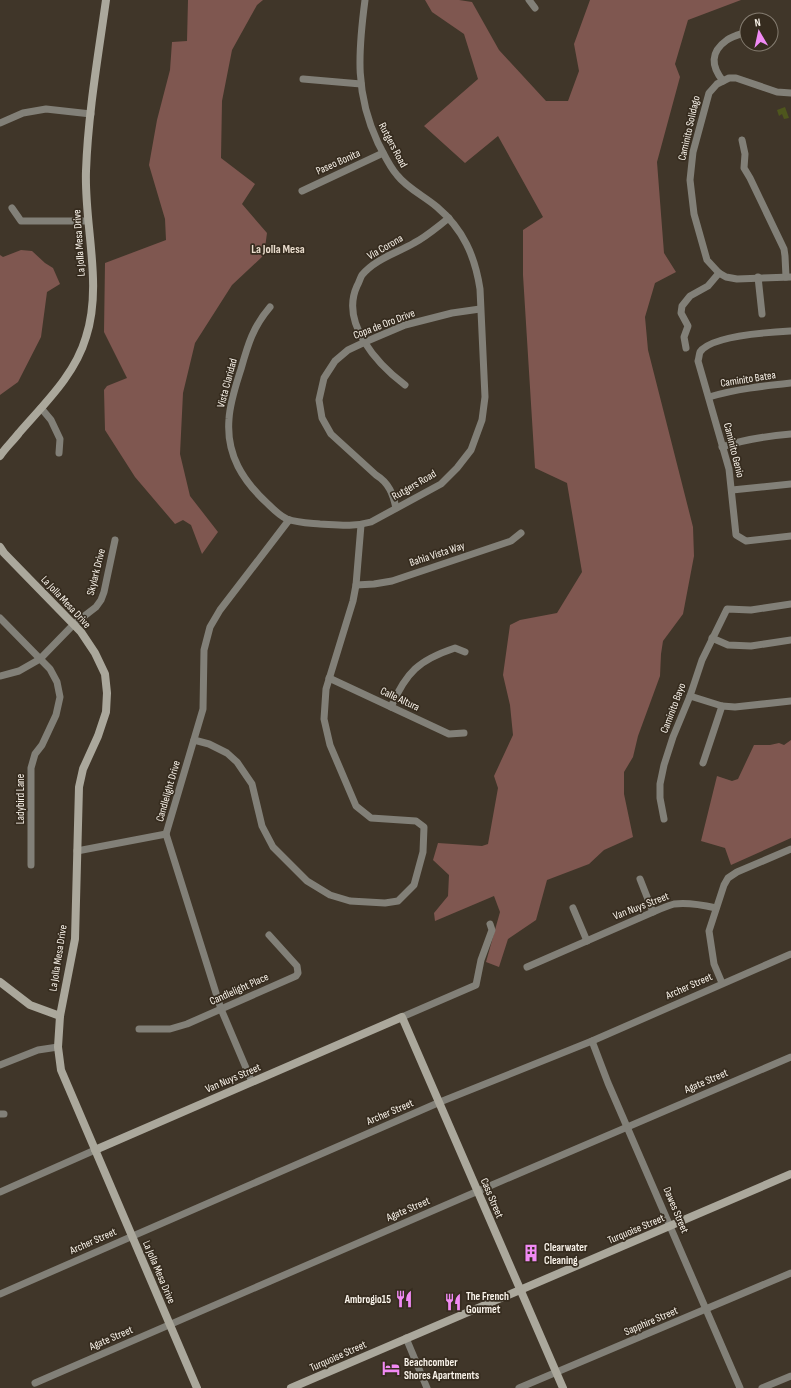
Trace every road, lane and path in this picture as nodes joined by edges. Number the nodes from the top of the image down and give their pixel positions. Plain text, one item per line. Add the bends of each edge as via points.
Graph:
1 (106, 0) edge
2 (365, 0) edge
3 (529, 0) edge
4 (535, 8) dead end
5 (739, 35) edge
6 (303, 79) dead end
7 (723, 81) junction
8 (361, 84) junction
9 (791, 93) edge
10 (91, 114) junction
11 (0, 122) edge
12 (742, 140) dead end
13 (383, 153) junction
14 (302, 191) dead end
15 (12, 208) dead end
16 (449, 218) junction
17 (87, 221) junction
18 (719, 273) junction
19 (758, 277) junction
20 (788, 277) edge
21 (270, 306) dead end
22 (480, 309) junction
23 (762, 314) dead end
24 (791, 331) edge
25 (365, 342) junction
26 (686, 348) dead end
27 (791, 383) edge
28 (405, 385) dead end
29 (709, 397) junction
30 (41, 408) junction
31 (791, 434) edge
32 (722, 447) junction
33 (59, 453) dead end
34 (0, 456) edge
35 (791, 484) edge
36 (732, 490) junction
37 (396, 508) junction
38 (289, 520) junction
39 (360, 525) junction
40 (521, 533) dead end
41 (791, 536) edge
42 (114, 540) dead end
43 (0, 547) edge
44 (356, 585) junction
45 (791, 604) edge
46 (0, 618) edge
47 (74, 624) junction
48 (712, 638) junction
49 (791, 640) edge
50 (465, 652) dead end
51 (40, 659) junction
52 (0, 676) edge
53 (329, 678) junction
54 (690, 696) junction
55 (791, 701) edge
56 (722, 706) junction
57 (391, 707) junction
58 (464, 733) dead end
59 (194, 740) junction
60 (703, 763) dead end
61 (664, 819) dead end
62 (166, 834) junction
63 (791, 849) edge
64 (77, 850) junction
65 (31, 865) dead end
66 (640, 879) dead end
67 (573, 908) dead end
68 (716, 908) junction
69 (653, 912) junction
70 (490, 924) dead end
71 (270, 935) dead end
72 (587, 941) junction
73 (791, 954) edge
74 (527, 967) dead end
75 (0, 982) edge
76 (722, 983) junction
77 (221, 1009) junction
78 (60, 1016) junction
79 (402, 1017) junction
80 (139, 1029) dead end
81 (592, 1041) junction
82 (58, 1047) junction
83 (791, 1057) edge
84 (0, 1065) edge
85 (252, 1082) junction
86 (440, 1102) junction
87 (627, 1127) junction
88 (95, 1150) junction
89 (791, 1174) edge
90 (478, 1191) junction
91 (0, 1192) edge
92 (670, 1226) junction
93 (132, 1236) junction
94 (791, 1273) edge
95 (520, 1290) junction
96 (0, 1294) edge
97 (706, 1310) junction
98 (170, 1325) junction
99 (406, 1338) junction
100 (556, 1372) junction
101 (791, 1376) edge
102 (35, 1383) dead end
103 (197, 1388) edge
104 (291, 1388) edge
105 (427, 1388) edge
106 (519, 1388) edge
107 (563, 1388) edge
108 (740, 1388) edge
109 (762, 1388) edge

1 - 10 street, La Jolla Mesa Drive
2 - 8 street, Rutgers Road via 359,39
3 - 4 street
5 - 7 street via 727,40 717,49 714,56 717,74
6 - 8 street
7 - 9 street via 736,78 777,92
7 - 18 street, Caminito Solidago via 709,93 692,152 690,180 694,214 707,260
8 - 13 street, Rutgers Road via 370,126
10 - 11 street via 46,109 23,113
10 - 17 street, La Jolla Mesa Drive via 86,172
12 - 20 street via 744,168 784,249
13 - 14 street, Paseo Bonita
13 - 16 street, Rutgers Road via 397,176
15 - 17 street via 21,221
16 - 22 street, Rutgers Road via 463,236 472,254 478,275
16 - 25 street, Via Corona via 416,243 376,263 362,275 353,295 352,310 356,326
17 - 30 street, La Jolla Mesa Drive via 93,280 92,312 86,337 80,354 69,372
18 - 19 street via 737,279
18 - 26 street via 708,286 690,296 682,306 681,313 688,326 684,337
19 - 20 street
19 - 23 street
21 - 38 street, Vista Claridad via 250,338 231,404 230,443 237,466 256,493
22 - 25 street, Copa de Oro Drive via 405,325
22 - 37 street, Rutgers Road via 485,397 482,420 470,450 441,484
24 - 29 street, Caminito Genio via 732,337 701,350 698,361
25 - 28 street, Via Corona via 371,353
25 - 37 street, Copa de Oro Drive via 348,350 335,361 324,378 319,400 322,418 332,434 389,486
27 - 29 street, Caminito Batea via 732,390
29 - 32 street, Caminito Genio
30 - 33 street via 51,420 60,439
30 - 34 street, La Jolla Mesa Drive
31 - 32 street via 742,440
32 - 36 street, Caminito Genio
35 - 36 street
36 - 41 street, Caminito Genio via 736,535 746,541
37 - 39 street, Rutgers Road
38 - 39 street, Vista Claridad via 301,523
38 - 59 street, Candlelight Drive via 220,610 210,627 204,650 203,708
39 - 44 street
40 - 44 street, Bahia Vista Way via 512,541 392,581
42 - 47 street, Skylark Drive via 101,600
43 - 47 street, La Jolla Mesa Drive
44 - 53 street
45 - 48 street, Caminito Bayo via 751,610 727,609
46 - 51 street, Ladybird Lane
47 - 51 street, Skylark Drive
47 - 64 street, La Jolla Mesa Drive via 95,653 105,674 107,693 106,712 83,769 79,787
48 - 49 street via 728,645 751,646
48 - 54 street, Caminito Bayo
50 - 57 street via 455,648 432,657 413,670 399,688
51 - 52 street, Skylark Drive via 20,671
51 - 65 street, Ladybird Lane via 50,669 57,682 60,698 56,716 35,754 31,768
53 - 57 street, Calle Altura
53 - 59 street via 324,719 330,745 356,806 371,818 416,821 424,827 423,852 414,885 398,901 385,903 350,900 330,895 307,881 273,847 262,826 252,784 237,762 227,753
54 - 56 street
54 - 61 street, Caminito Bayo via 664,765 660,798
55 - 56 street via 735,708
56 - 60 street
57 - 58 street, Calle Altura via 449,734
59 - 62 street, Candlelight Drive
62 - 64 street
62 - 77 street, Candlelight Drive
63 - 68 street via 728,878
64 - 78 street, La Jolla Mesa Drive via 75,939
66 - 69 street
67 - 72 street
68 - 69 street, Van Nuys Street via 674,904
68 - 76 street via 709,931 714,964
69 - 72 street, Van Nuys Street
70 - 79 street, Van Nuys Street via 492,930 481,960 476,985
71 - 77 street, Candlelight Place via 297,966 298,973
72 - 74 street, Van Nuys Street
73 - 76 street, Archer Street
75 - 78 street via 30,1005
76 - 81 street, Archer Street
77 - 80 street, Candlelight Place via 170,1029
77 - 85 street, Candlelight Drive
78 - 82 street, La Jolla Mesa Drive
79 - 85 street, Van Nuys Street
79 - 86 street, Cass Street
81 - 86 street, Archer Street
81 - 87 street, Dawes Street
82 - 84 street via 38,1050
82 - 88 street, La Jolla Mesa Drive via 61,1070
83 - 87 street, Agate Street
85 - 88 street, Van Nuys Street
86 - 90 street, Cass Street
86 - 93 street, Archer Street
87 - 90 street, Agate Street
87 - 92 street, Dawes Street
88 - 91 street, Van Nuys Street
88 - 93 street, La Jolla Mesa Drive
89 - 92 street, Turquoise Street
90 - 95 street, Cass Street
90 - 98 street, Agate Street
92 - 95 street, Turquoise Street
92 - 97 street, Dawes Street
93 - 96 street, Archer Street
93 - 98 street, La Jolla Mesa Drive
94 - 97 street, Sapphire Street
95 - 99 street, Turquoise Street
95 - 100 street, Cass Street
97 - 100 street, Sapphire Street
97 - 108 street, Dawes Street
98 - 102 street, Agate Street
98 - 103 street, La Jolla Mesa Drive
99 - 104 street, Turquoise Street
99 - 105 street
100 - 106 street, Sapphire Street
100 - 107 street, Cass Street
101 - 109 street

